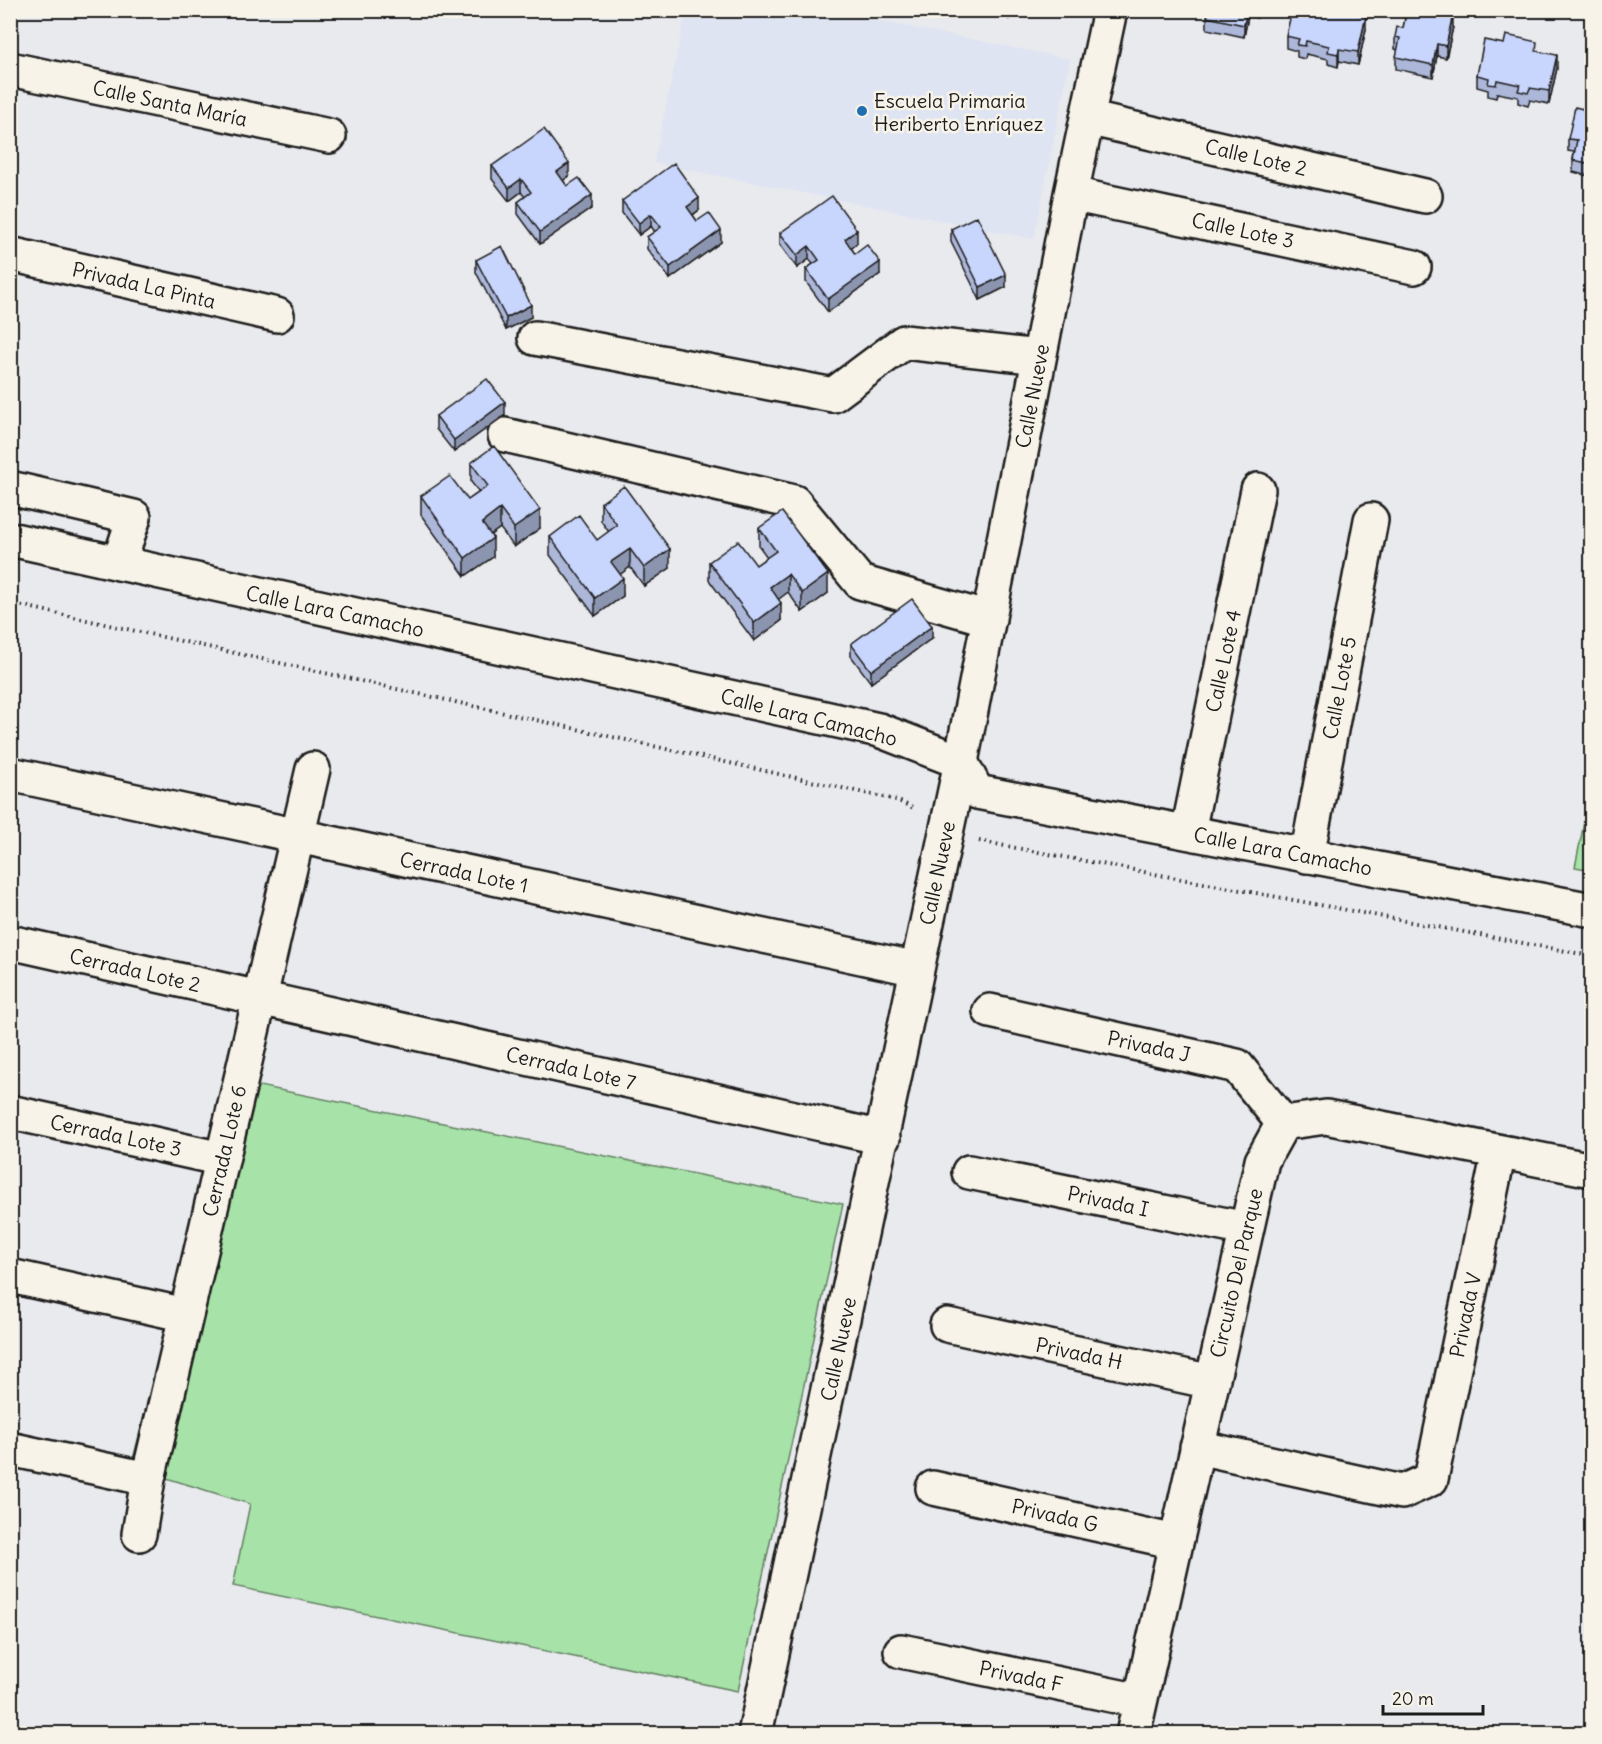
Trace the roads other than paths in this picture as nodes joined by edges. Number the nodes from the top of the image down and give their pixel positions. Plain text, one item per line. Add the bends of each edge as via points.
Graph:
1 (1110, 10) edge
2 (10, 69) edge
3 (1087, 118) junction
4 (329, 136) dead end
5 (1071, 194) junction
6 (1425, 196) dead end
7 (10, 254) edge
8 (1414, 267) dead end
9 (277, 315) dead end
10 (535, 338) dead end
11 (1039, 357) junction
12 (505, 435) dead end
13 (10, 488) edge
14 (1258, 490) dead end
15 (1371, 520) dead end
16 (10, 539) edge
17 (119, 563) junction
18 (989, 619) junction
19 (961, 762) junction
20 (313, 770) dead end
21 (10, 774) edge
22 (1188, 832) junction
23 (297, 836) junction
24 (1307, 856) junction
25 (1592, 910) edge
26 (10, 942) edge
27 (917, 969) junction
28 (259, 998) junction
29 (990, 1011) dead end
30 (10, 1112) edge
31 (1283, 1123) junction
32 (883, 1138) junction
33 (1499, 1152) junction
34 (222, 1159) junction
35 (1592, 1170) edge
36 (969, 1172) dead end
37 (1246, 1230) junction
38 (10, 1276) edge
39 (186, 1315) junction
40 (947, 1325) dead end
41 (1212, 1382) junction
42 (1197, 1447) junction
43 (10, 1449) edge
44 (148, 1479) junction
45 (933, 1488) dead end
46 (140, 1534) dead end
47 (1176, 1542) junction
48 (901, 1651) dead end
49 (1140, 1701) junction
50 (755, 1734) edge
51 (1133, 1734) edge

1 - 3 street, Calle Nueve
2 - 4 street, Calle Santa María
3 - 5 street, Calle Nueve
3 - 6 street, Calle Lote 2
5 - 8 street, Calle Lote 3
5 - 11 street, Calle Nueve
7 - 9 street, Privada La Pinta
10 - 11 street via 833,395 904,342
11 - 18 street, Calle Nueve
12 - 18 street via 794,502 860,582
13 - 17 street via 134,517
14 - 22 street, Calle Lote 4
15 - 24 street, Calle Lote 5
16 - 17 street, Calle Lara Camacho
17 - 19 street, Calle Lara Camacho via 879,730
18 - 19 street, Calle Nueve
19 - 22 street, Calle Lara Camacho via 977,792
19 - 27 street, Calle Nueve
20 - 23 street, Cerrada Lote 6
21 - 23 street, Cerrada Lote 1
22 - 24 street, Calle Lara Camacho
23 - 27 street, Cerrada Lote 1
23 - 28 street, Cerrada Lote 6
24 - 25 street, Calle Lara Camacho
26 - 28 street, Cerrada Lote 2
27 - 32 street, Calle Nueve
28 - 32 street, Cerrada Lote 7
28 - 34 street, Cerrada Lote 6
29 - 31 street, Privada J via 1237,1066
30 - 34 street, Cerrada Lote 3
31 - 33 street via 1326,1117
31 - 37 street, Circuito Del Parque via 1262,1161
32 - 50 street, Calle Nueve
33 - 35 street
33 - 42 street, Privada V via 1431,1479 1402,1492
34 - 39 street, Cerrada Lote 6
36 - 37 street, Privada I
37 - 41 street, Circuito Del Parque
38 - 39 street
39 - 44 street, Cerrada Lote 6
40 - 41 street, Privada H
41 - 42 street, Circuito Del Parque
42 - 47 street, Circuito Del Parque
43 - 44 street
44 - 46 street, Cerrada Lote 6
45 - 47 street, Privada G
47 - 49 street, Circuito Del Parque
48 - 49 street, Privada F
49 - 51 street, Circuito Del Parque

